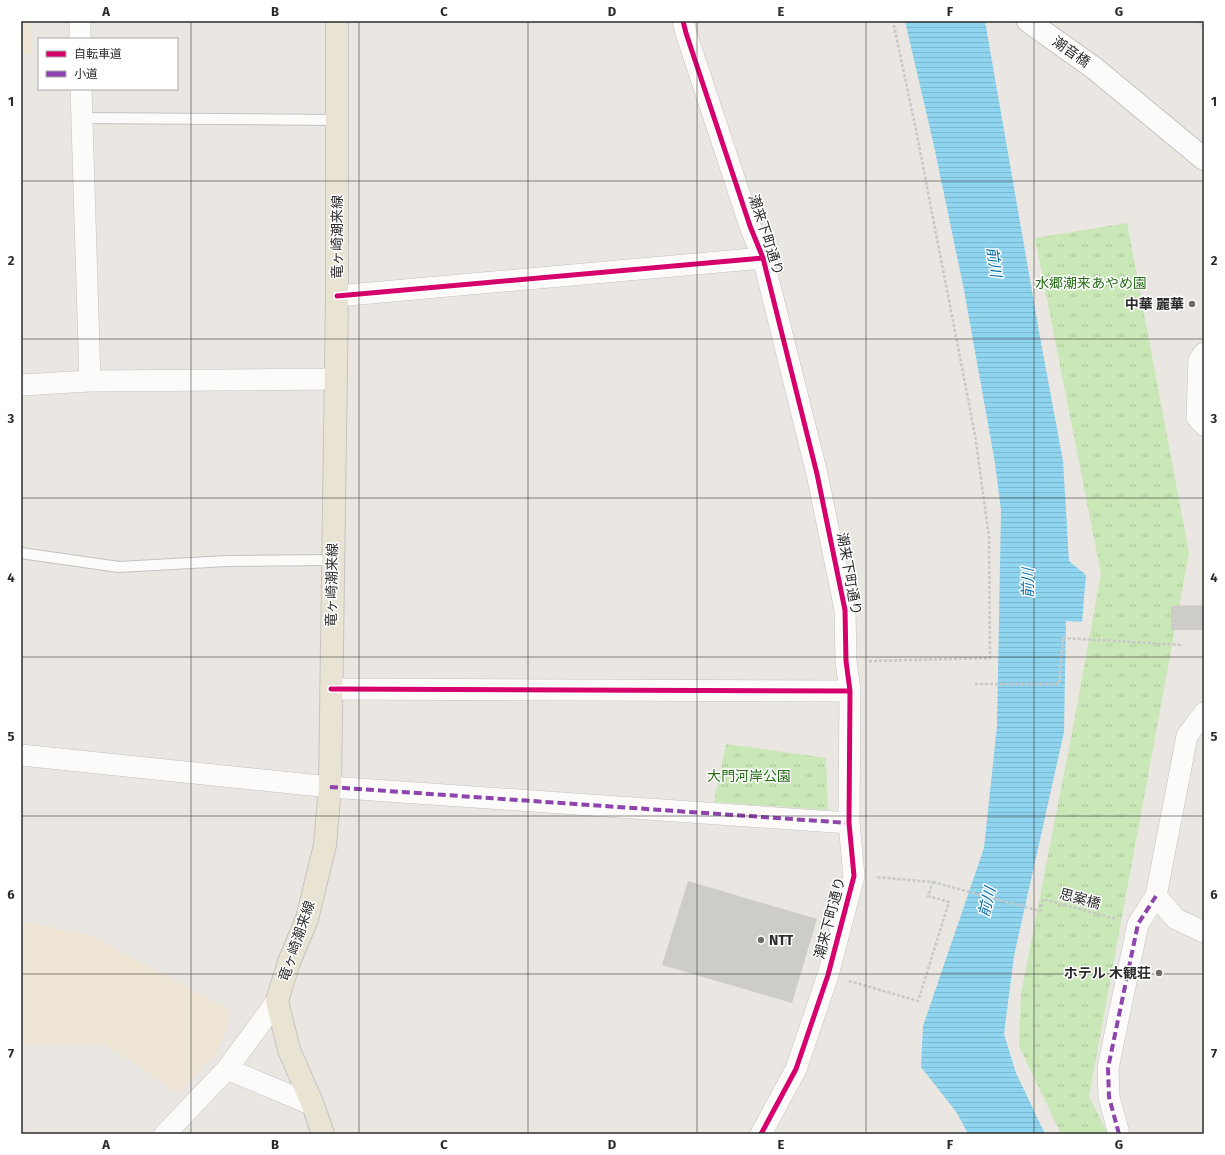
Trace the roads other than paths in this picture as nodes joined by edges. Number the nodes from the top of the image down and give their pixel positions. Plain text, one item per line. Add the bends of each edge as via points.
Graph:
1 (80, 21) edge
2 (337, 21) edge
3 (683, 21) edge
4 (1028, 21) edge
5 (80, 38) edge
6 (81, 90) edge
7 (82, 118) junction
8 (337, 120) junction
9 (1204, 159) edge
10 (763, 258) junction
11 (337, 296) junction
12 (1204, 353) edge
13 (335, 379) junction
14 (90, 381) junction
15 (21, 385) edge
16 (1204, 425) edge
17 (21, 553) edge
18 (332, 560) junction
19 (331, 689) junction
20 (850, 691) junction
21 (1204, 713) edge
22 (21, 754) edge
23 (330, 787) junction
24 (849, 823) junction
25 (1156, 896) junction
26 (1204, 932) edge
27 (277, 1001) junction
28 (227, 1069) junction
29 (313, 1105) junction
30 (165, 1134) edge
31 (323, 1134) edge
32 (761, 1134) edge
33 (1119, 1134) edge

1 - 5 street
2 - 8 main road, 竜ヶ崎潮来線
3 - 10 street, 潮来下町通り via 750,226
4 - 9 street, 潮音橋 via 1094,68
6 - 7 street
7 - 8 lane
7 - 14 street
8 - 11 main road, 竜ヶ崎潮来線
10 - 11 street
10 - 20 street, 潮来下町通り via 819,481 845,610 846,661
11 - 13 main road, 竜ヶ崎潮来線
12 - 16 street via 1198,360 1197,417
13 - 14 street
13 - 18 main road, 竜ヶ崎潮来線
14 - 15 street
17 - 18 lane via 119,567 227,561
18 - 19 main road, 竜ヶ崎潮来線
19 - 20 street
19 - 23 main road, 竜ヶ崎潮来線
20 - 24 street, 潮来下町通り
21 - 25 street via 1187,736
22 - 23 street
23 - 24 street
23 - 27 main road, 竜ヶ崎潮来線 via 325,844 307,919 289,962
24 - 32 street, 潮来下町通り via 854,876 828,975 796,1069
25 - 26 street via 1176,919
25 - 33 street via 1138,924 1108,1068 1109,1097
27 - 28 street
27 - 29 main road, 竜ヶ崎潮来線 via 289,1050
28 - 29 street
28 - 30 street
29 - 31 main road, 竜ヶ崎潮来線

